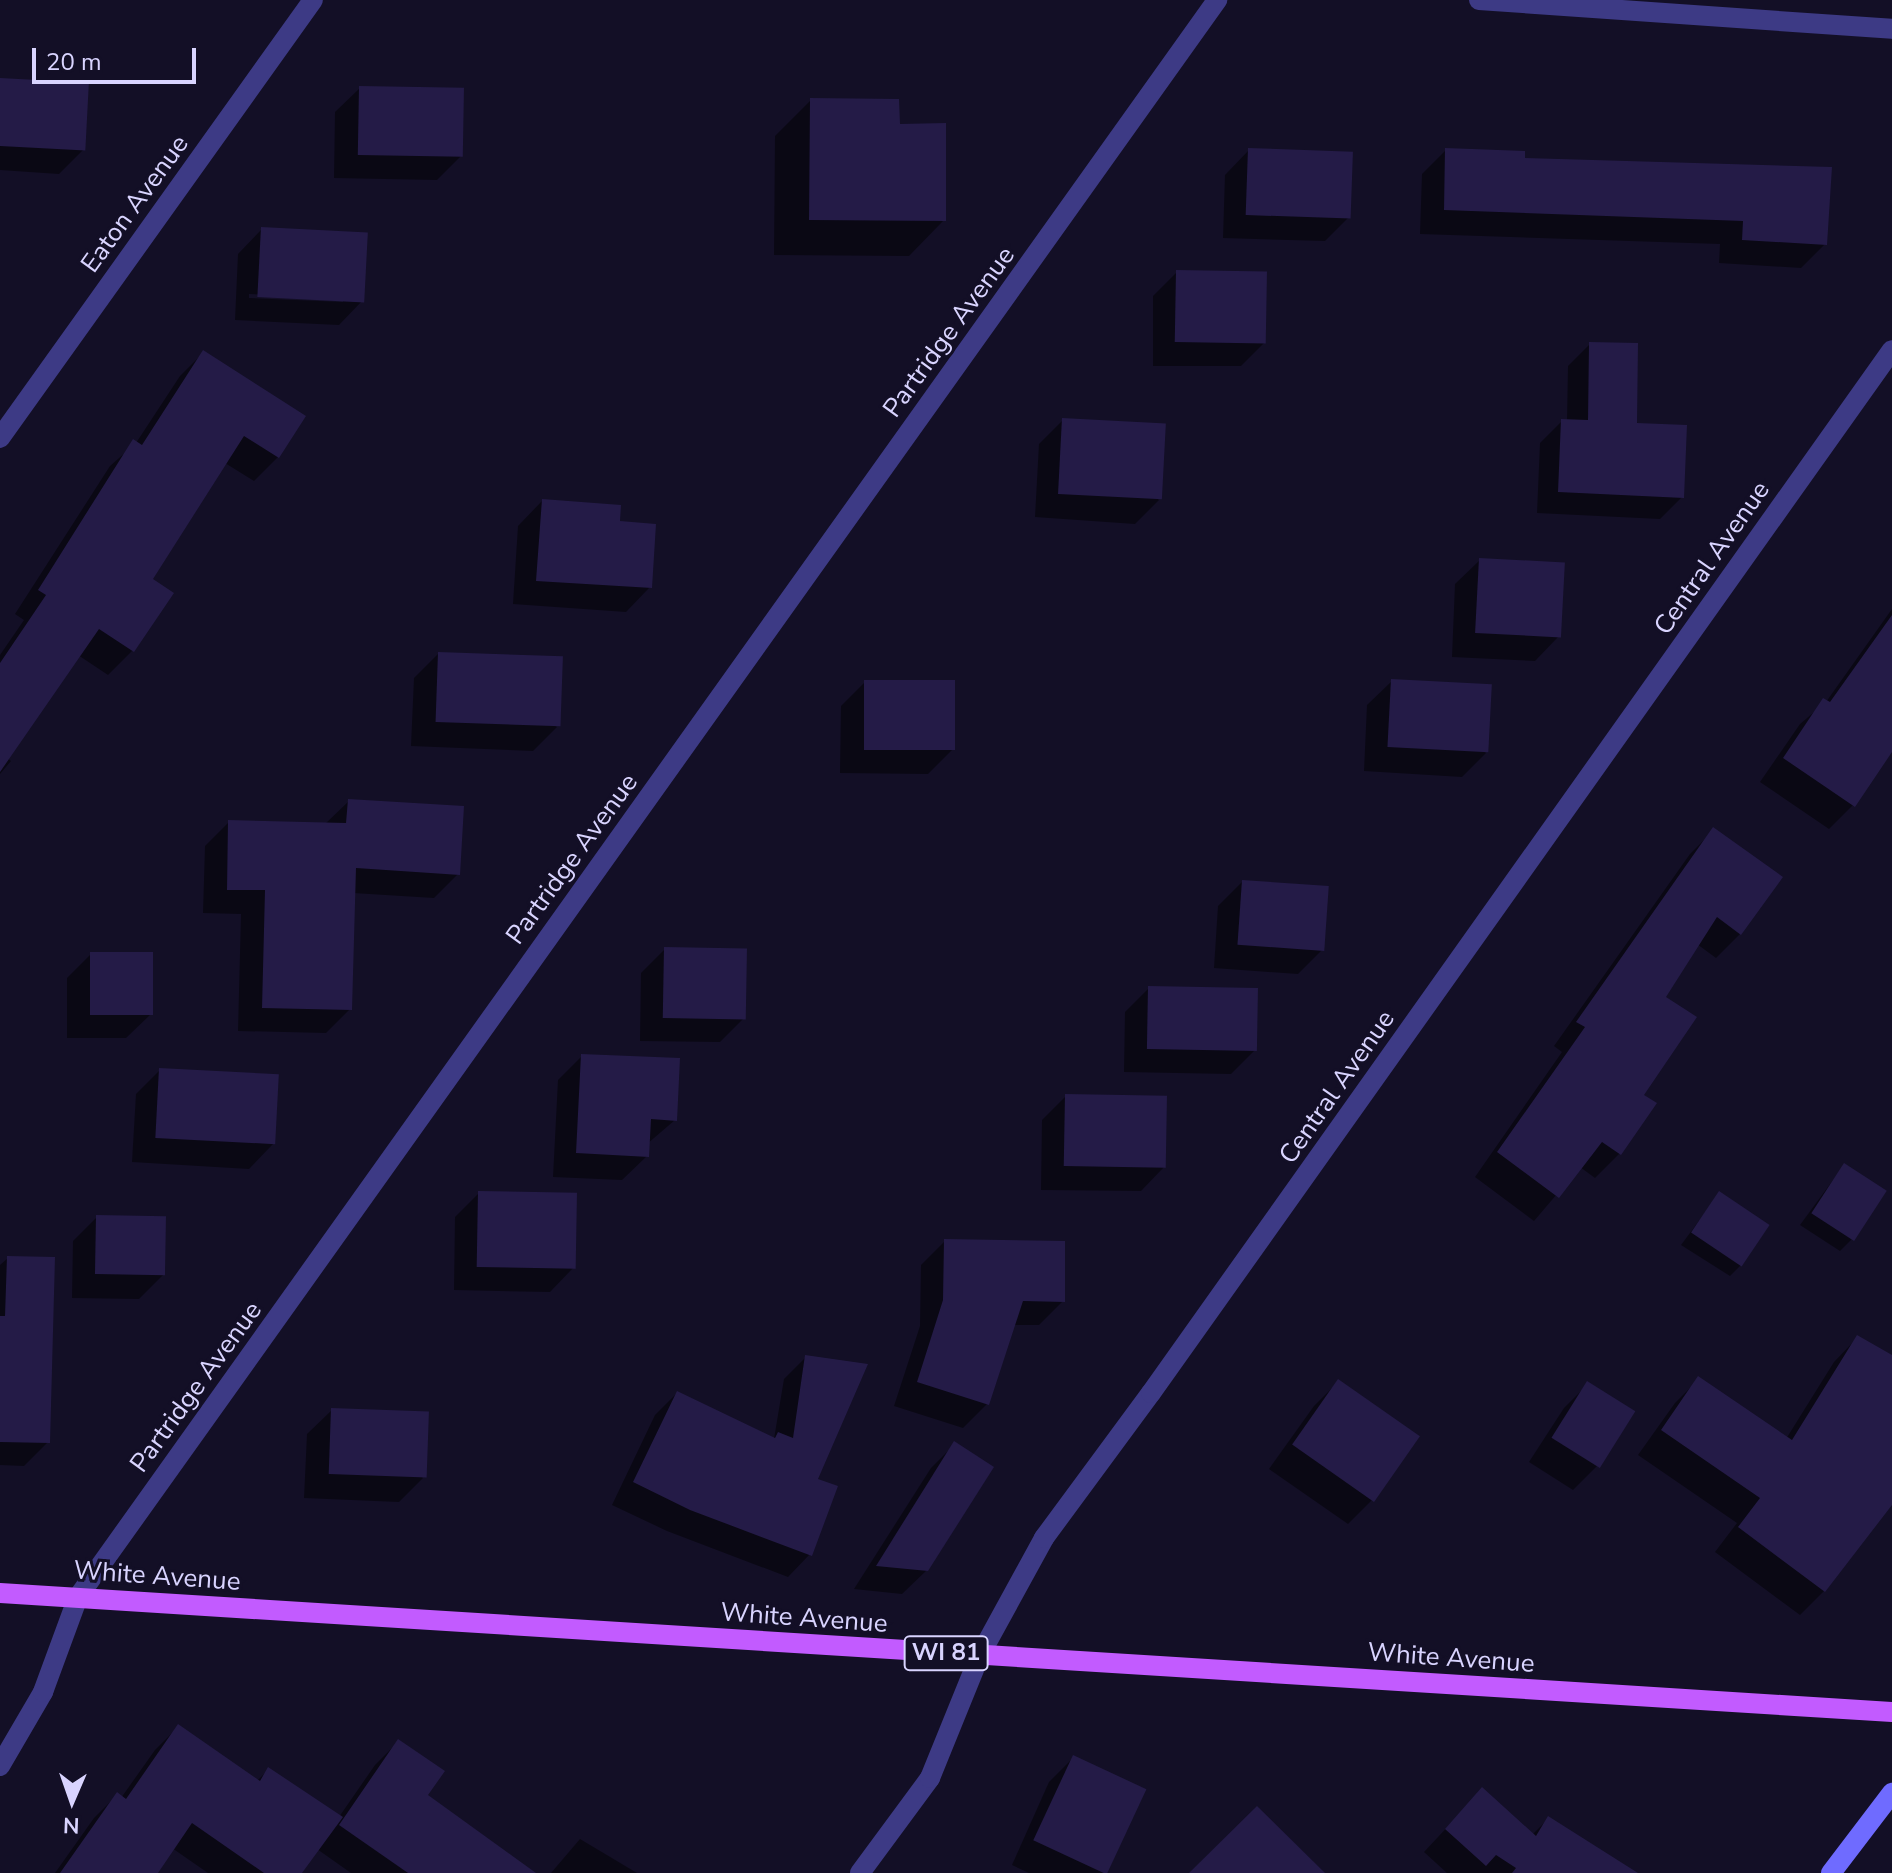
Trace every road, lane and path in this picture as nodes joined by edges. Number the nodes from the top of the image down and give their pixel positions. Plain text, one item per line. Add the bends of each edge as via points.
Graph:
1 (313, 0) edge
2 (1217, 0) edge
3 (1479, 0) edge
4 (1892, 29) edge
5 (1892, 350) edge
6 (0, 438) edge
7 (0, 1593) edge
8 (78, 1597) junction
9 (980, 1655) junction
10 (1892, 1712) edge
11 (0, 1766) edge
12 (1892, 1793) edge
13 (860, 1873) edge
14 (1831, 1873) edge

1 - 6 street, Eaton Avenue
2 - 8 street, Partridge Avenue
3 - 4 street
5 - 9 street, Central Avenue via 1044,1538
7 - 8 main road, White Avenue / WI 81
8 - 9 main road, White Avenue / WI 81
8 - 11 street, Partridge Avenue via 43,1692
9 - 10 main road, White Avenue / WI 81
9 - 13 street, Central Avenue via 930,1778
12 - 14 main road

